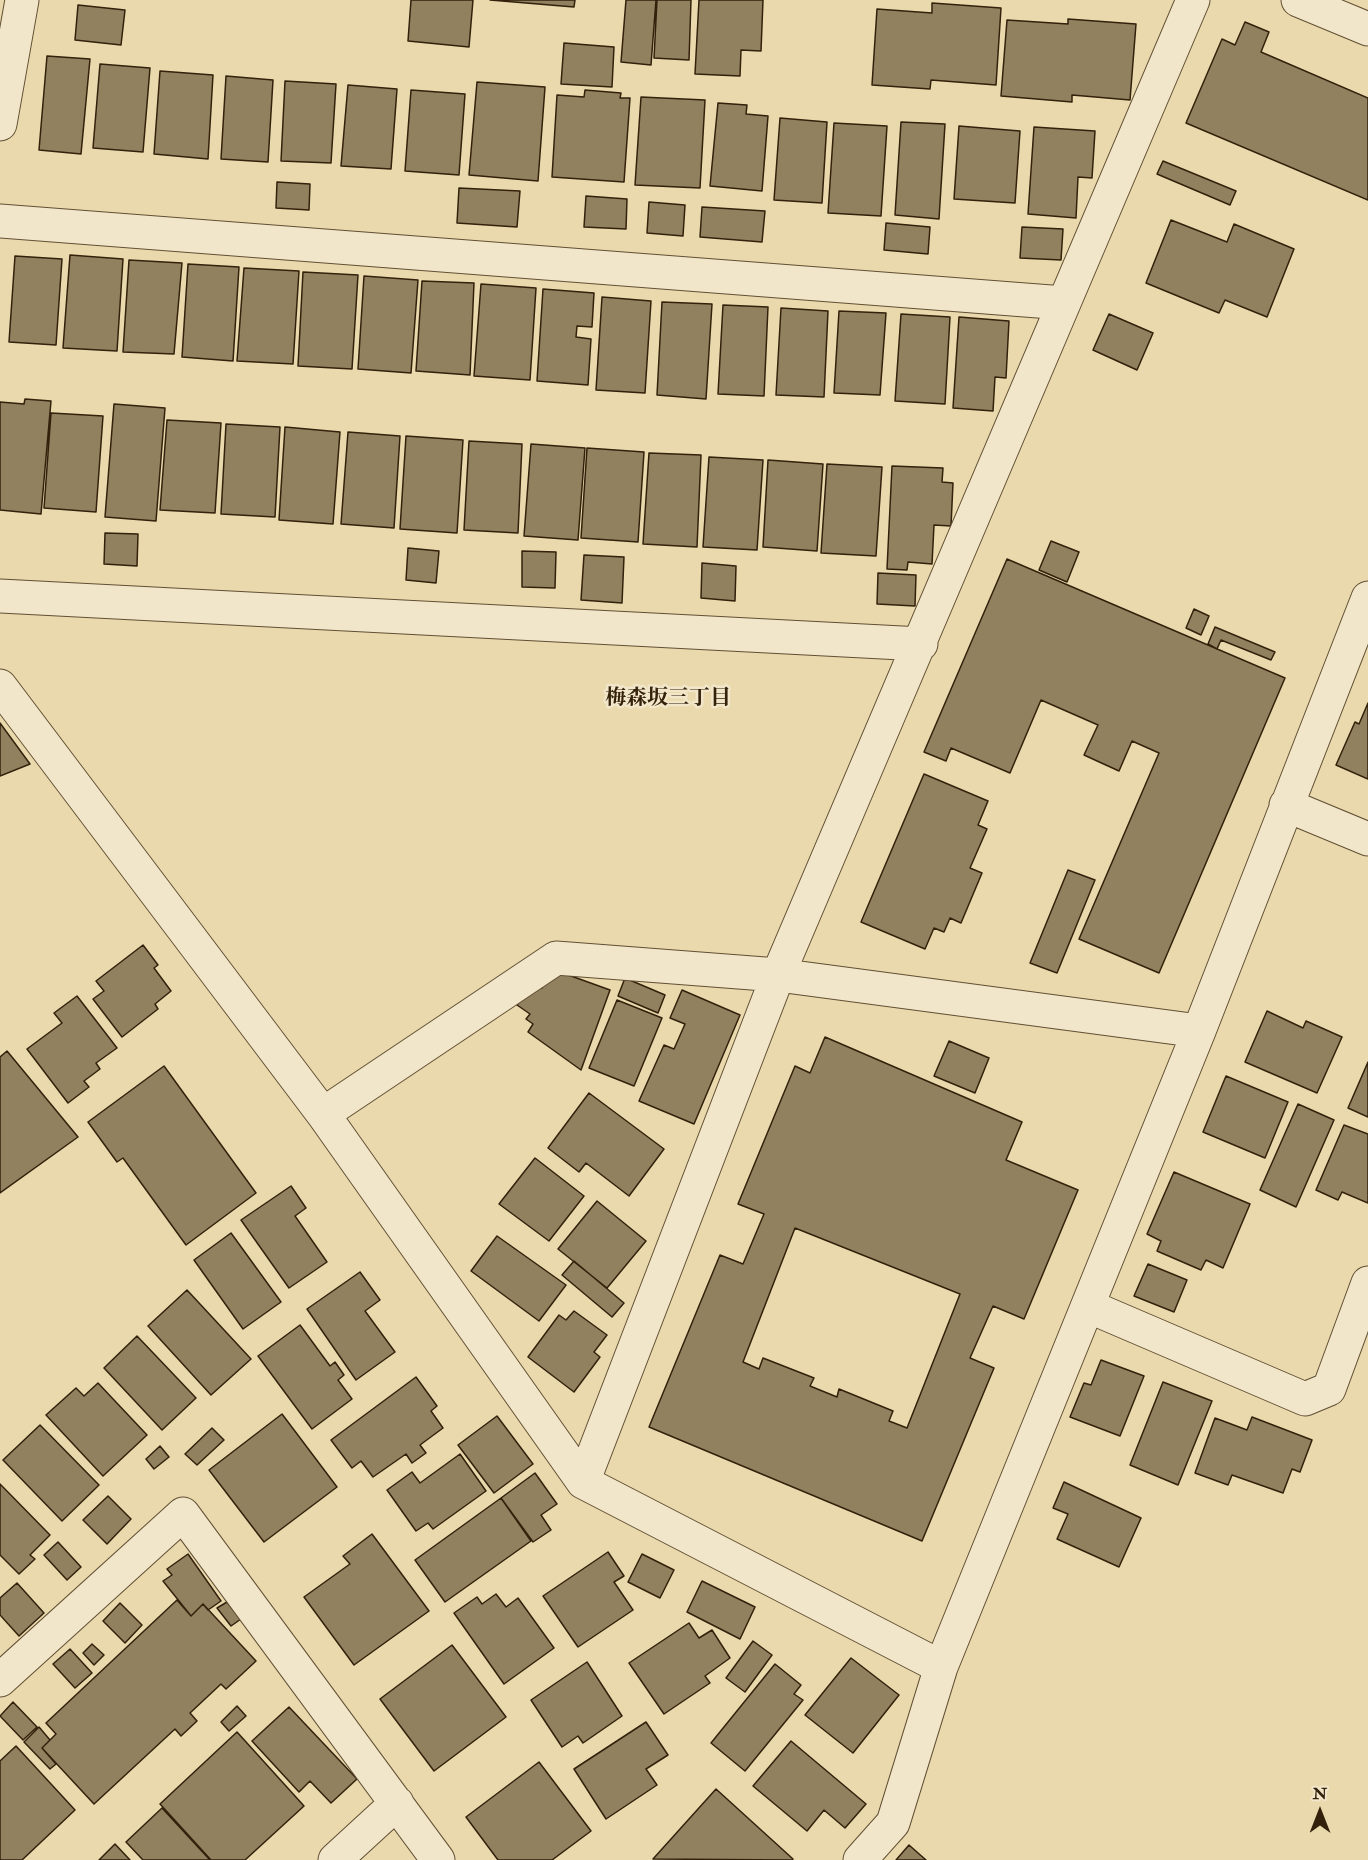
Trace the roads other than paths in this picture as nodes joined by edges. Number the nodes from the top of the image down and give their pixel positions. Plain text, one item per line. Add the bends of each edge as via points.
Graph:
1 (21, 0) edge
2 (1192, 0) edge
3 (1298, 0) edge
4 (1368, 29) edge
5 (0, 124) edge
6 (0, 221) edge
7 (1064, 303) junction
8 (0, 596) edge
9 (1368, 598) edge
10 (921, 644) junction
11 (0, 686) edge
12 (1286, 805) junction
13 (1368, 839) edge
14 (778, 975) junction
15 (1198, 1031) junction
16 (322, 1114) junction
17 (1368, 1283) edge
18 (1088, 1306) junction
19 (583, 1482) junction
20 (940, 1667) junction
21 (0, 1680) edge
22 (397, 1803) junction
23 (335, 1860) edge
24 (438, 1860) edge
25 (860, 1860) edge

1 - 5 street
2 - 7 street
3 - 4 street
6 - 7 street
7 - 10 street
8 - 10 street
9 - 12 street
10 - 14 street
11 - 16 street
12 - 13 street
12 - 15 street
14 - 15 street
14 - 16 street via 556,958
14 - 19 street
15 - 18 street
16 - 19 street
17 - 18 street via 1329,1389 1305,1399
18 - 20 street
19 - 20 street
20 - 25 street via 893,1823
21 - 22 street via 183,1514
22 - 23 street
22 - 24 street

